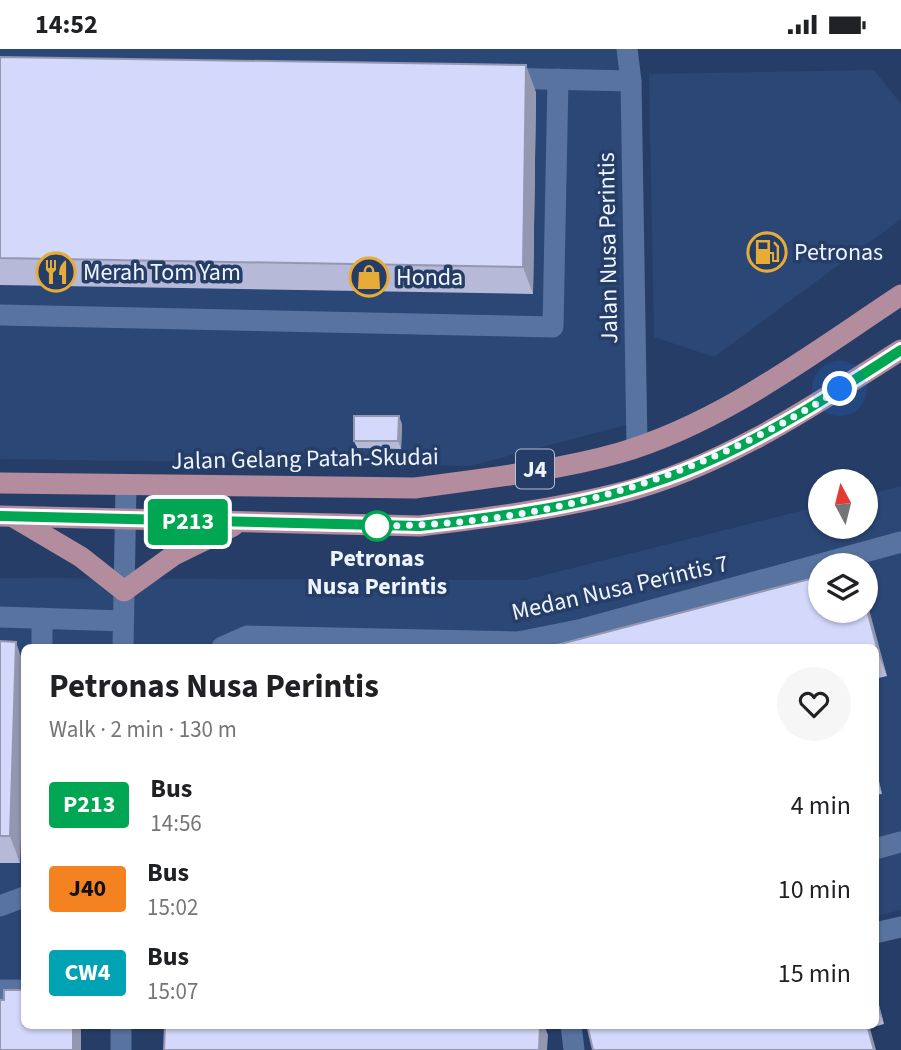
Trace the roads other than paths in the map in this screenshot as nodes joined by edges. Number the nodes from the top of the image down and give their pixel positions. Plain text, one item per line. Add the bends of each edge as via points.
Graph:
1 (627, 49) edge
2 (479, 78) edge
3 (558, 79) junction
4 (631, 81) junction
5 (901, 295) edge
6 (0, 315) edge
7 (901, 350) edge
8 (637, 446) junction
9 (0, 483) edge
10 (126, 487) junction
11 (6, 516) edge
12 (125, 520) junction
13 (238, 524) junction
14 (901, 543) edge
15 (124, 591) junction
16 (0, 617) edge
17 (42, 618) junction
18 (123, 621) junction
19 (42, 644) edge
20 (123, 644) edge
21 (229, 644) edge
22 (901, 842) edge
23 (879, 848) edge
24 (21, 898) edge
25 (0, 906) edge
26 (901, 927) edge
27 (879, 932) edge
28 (0, 990) edge
29 (21, 991) edge
30 (121, 1029) edge
31 (571, 1029) edge
32 (121, 1050) edge
33 (574, 1050) edge

1 - 4 street, Jalan Nusa Perintis
2 - 3 street
3 - 4 street
3 - 6 street via 553,327
4 - 8 street, Jalan Nusa Perintis
5 - 8 main road, Jalan Gelang Patah-Skudai / J4 via 763,385
7 - 13 main road, J4 via 799,415 723,454 624,492 420,526
8 - 10 main road, Jalan Gelang Patah-Skudai / J4 via 620,453 415,488
9 - 10 main road, Jalan Gelang Patah-Skudai / J4
10 - 12 street
11 - 12 main road, J4
11 - 15 main road via 81,557
12 - 13 main road, J4
12 - 15 street
13 - 15 main road via 174,555
14 - 21 street, Medan Nusa Perintis 7 via 583,629 518,642 247,636
15 - 18 street
16 - 17 street
17 - 18 street
17 - 19 street
18 - 20 street
22 - 23 street
24 - 25 street
26 - 27 street
28 - 29 street
30 - 32 street
31 - 33 street

